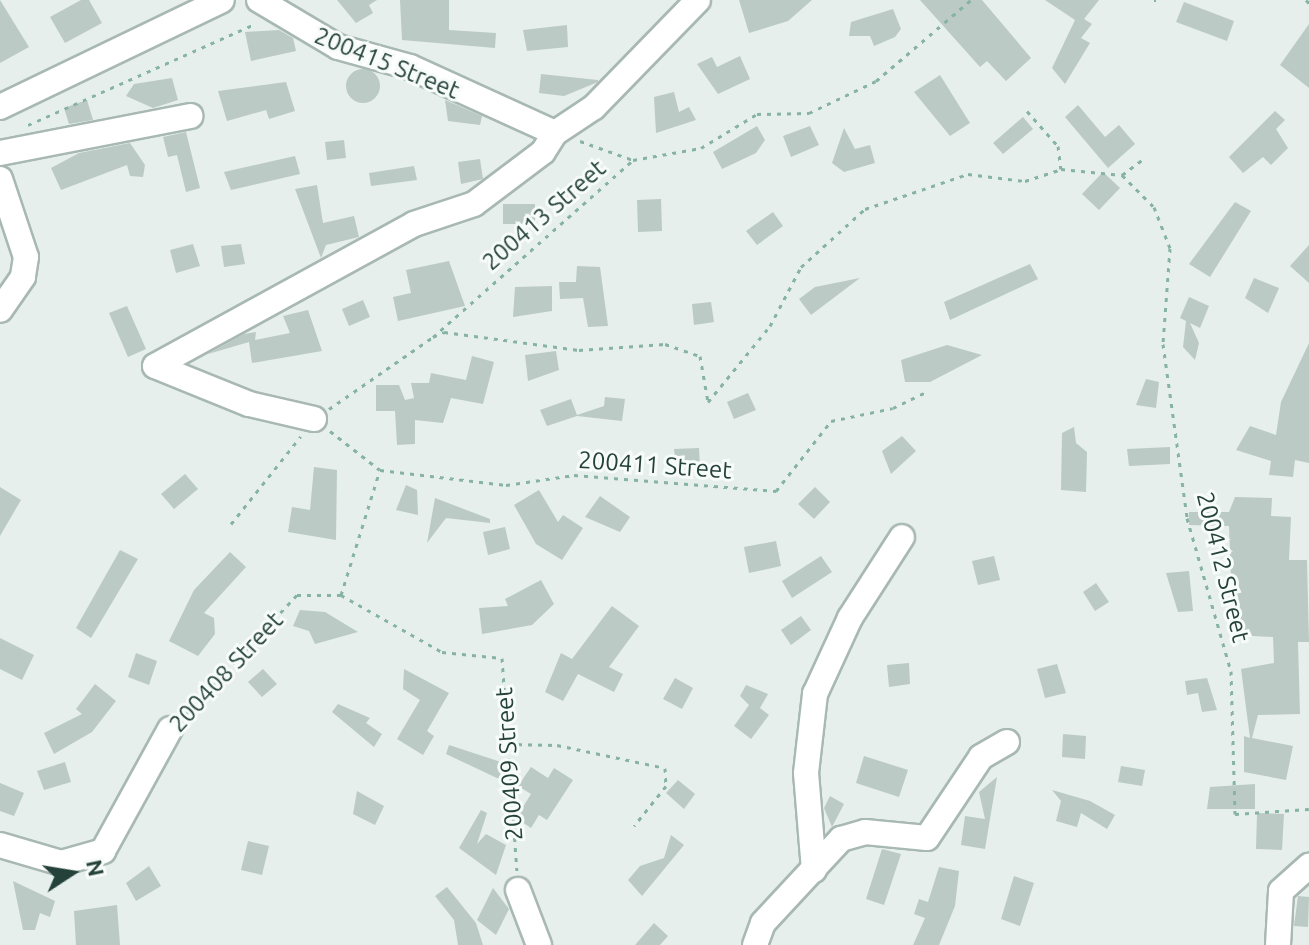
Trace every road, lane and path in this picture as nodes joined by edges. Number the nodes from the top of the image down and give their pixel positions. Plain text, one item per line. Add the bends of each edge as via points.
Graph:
1 (222, 0) edge
2 (259, 0) edge
3 (698, 0) edge
4 (971, 0) edge
5 (285, 13) junction
6 (0, 107) edge
7 (1027, 111) dead end
8 (190, 116) dead end
9 (25, 126) dead end
10 (555, 133) junction
11 (0, 153) edge
12 (633, 160) junction
13 (1142, 160) dead end
14 (1061, 169) junction
15 (1122, 175) junction
16 (0, 179) edge
17 (0, 310) edge
18 (433, 337) junction
19 (926, 392) dead end
20 (314, 419) junction
21 (380, 470) junction
22 (231, 524) dead end
23 (902, 537) dead end
24 (341, 595) junction
25 (170, 729) joint
26 (1007, 742) dead end
27 (508, 744) junction
28 (1309, 809) edge
29 (634, 826) dead end
30 (0, 845) edge
31 (1309, 866) edge
32 (814, 870) junction
33 (518, 890) joint
34 (539, 945) edge
35 (755, 945) edge
36 (1278, 945) edge

1 - 6 street
2 - 5 street, 200415 Street
3 - 10 street via 594,107
4 - 12 path, 200413 Street via 876,81 809,113 757,114 701,148
5 - 9 path
5 - 10 street, 200415 Street via 338,47 410,67
7 - 14 path via 1058,146
8 - 11 street
10 - 12 path
10 - 20 street via 543,152 474,204 414,224 155,366 249,404
12 - 18 path, 200413 Street
13 - 15 path
14 - 15 path
14 - 18 path via 1025,181 968,174 865,209 801,267 770,326 708,402 700,356 665,344 579,350 444,332
15 - 28 path, 200412 Street via 1154,207 1170,248 1163,344 1187,518 1231,671 1235,814
16 - 17 street via 26,257 23,277
18 - 20 path, 200413 Street
19 - 21 path, 200411 Street via 893,408 831,421 776,491 574,475 506,485
20 - 21 path
20 - 22 path, 200413 Street
21 - 24 path
23 - 32 street via 850,618 815,694 806,773
24 - 25 path, 200408 Street via 297,595
24 - 27 path, 200409 Street via 442,652 502,658
25 - 30 street, 200408 Street via 103,851 61,863
26 - 32 street via 981,757 934,833 908,841 858,832 841,839
27 - 29 path via 557,745 665,768 666,786
27 - 33 path, 200409 Street
31 - 36 street via 1281,891
32 - 35 street via 763,923
33 - 34 street

